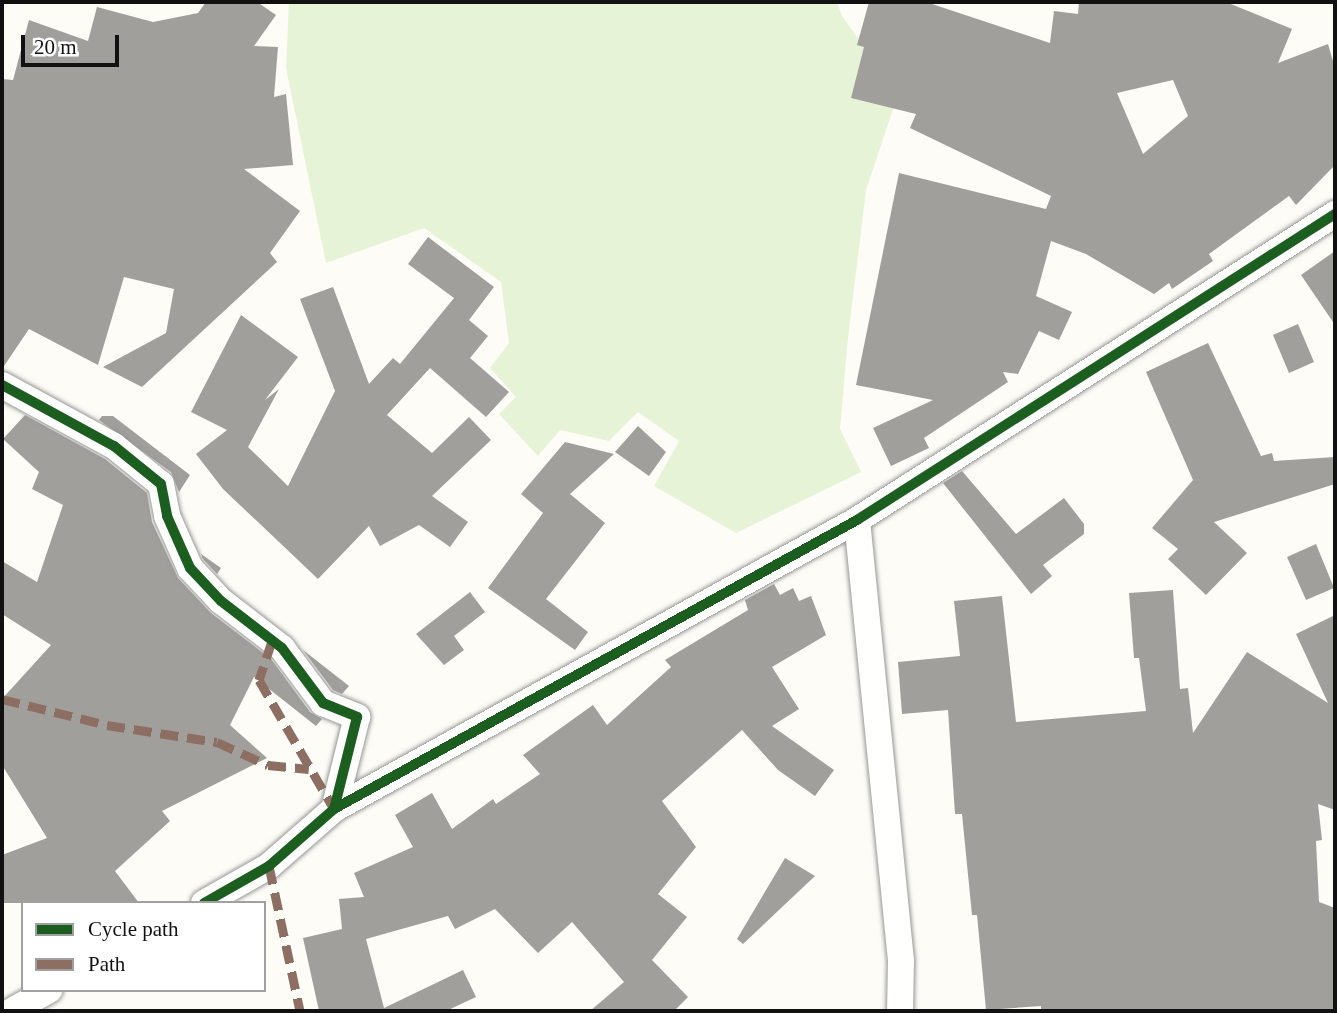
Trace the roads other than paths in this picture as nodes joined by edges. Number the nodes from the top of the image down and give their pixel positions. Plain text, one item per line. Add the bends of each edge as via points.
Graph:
1 (1335, 214) edge
2 (2, 385) edge
3 (856, 520) junction
4 (334, 809) junction
5 (208, 901) edge
6 (46, 992) edge
7 (12, 1011) edge
8 (900, 1011) edge

1 - 3 street
2 - 4 street via 114,446 161,484 167,516 190,568 221,601 282,648 323,703 358,717
3 - 4 street
3 - 8 street via 901,960
4 - 5 street via 269,866
6 - 7 street

